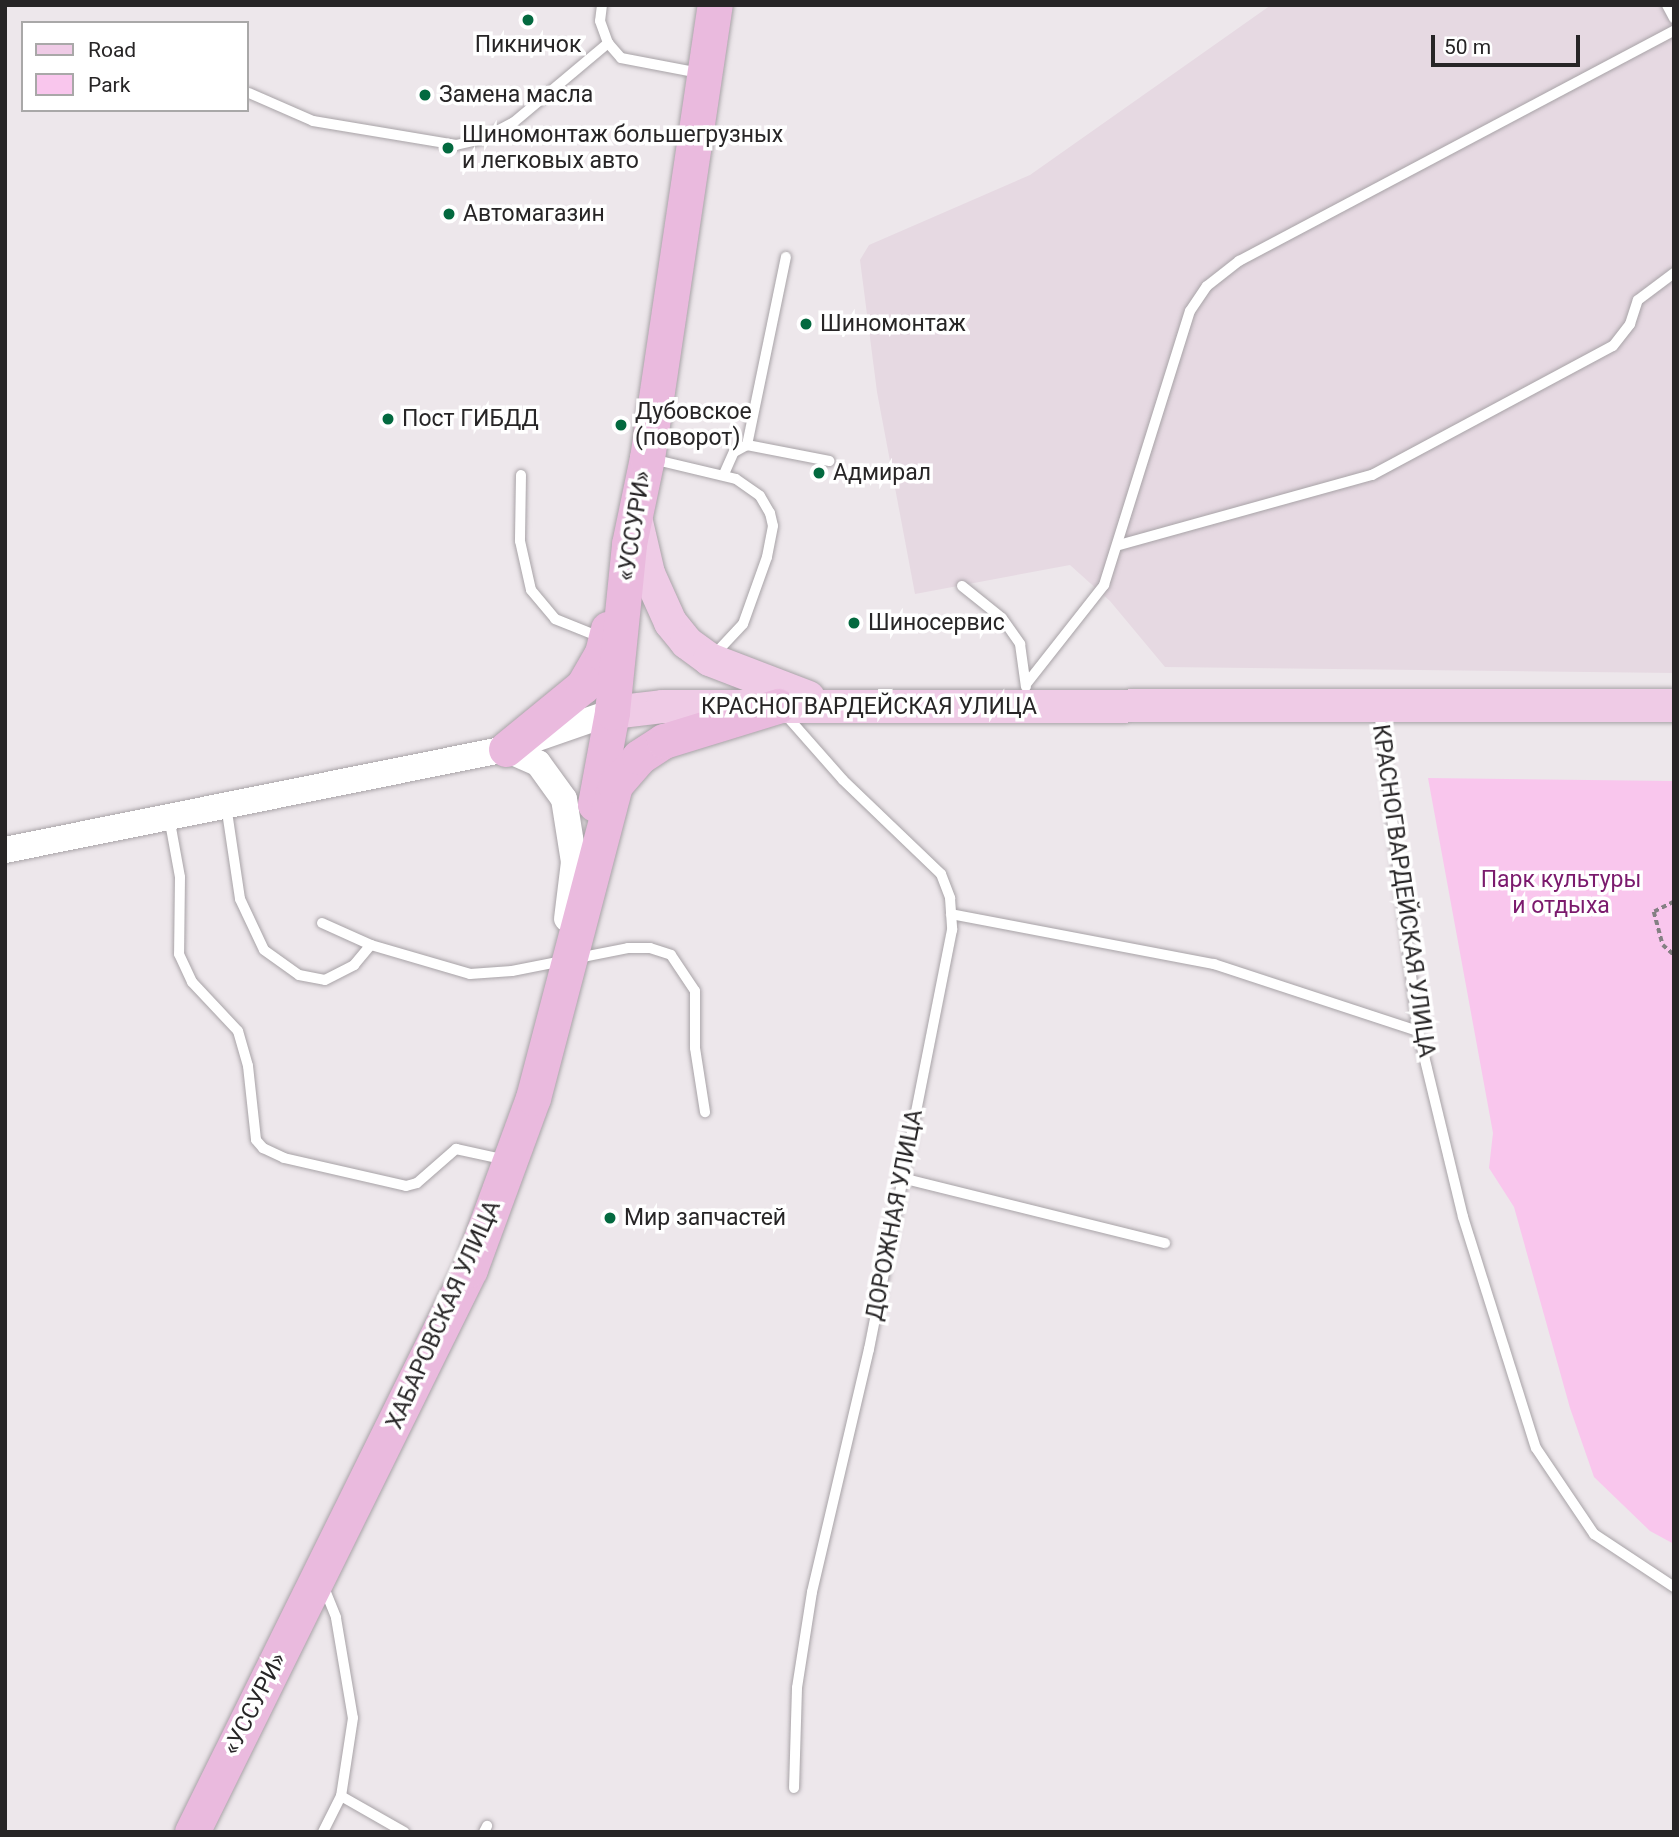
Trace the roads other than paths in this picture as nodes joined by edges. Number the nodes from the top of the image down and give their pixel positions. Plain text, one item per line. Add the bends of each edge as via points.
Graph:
1 (601, 5) edge
2 (715, 5) edge
3 (1667, 5) edge
4 (1674, 18) edge
5 (1674, 32) edge
6 (608, 43) junction
7 (702, 74) junction
8 (250, 93) dead end
9 (786, 257) dead end
10 (1674, 274) edge
11 (747, 445) junction
12 (647, 458) junction
13 (829, 461) dead end
14 (724, 474) junction
15 (521, 475) dead end
16 (632, 530) junction
17 (1119, 545) junction
18 (961, 586) dead end
19 (606, 639) junction
20 (709, 659) junction
21 (1022, 696) junction
22 (1674, 705) edge
23 (778, 706) junction
24 (848, 707) junction
25 (1379, 707) junction
26 (612, 712) junction
27 (506, 749) junction
28 (226, 805) junction
29 (169, 817) junction
30 (5, 850) edge
31 (951, 914) junction
32 (576, 922) junction
33 (322, 923) dead end
34 (371, 945) junction
35 (568, 957) junction
36 (1418, 1031) junction
37 (705, 1112) dead end
38 (512, 1161) junction
39 (902, 1178) junction
40 (1165, 1243) dead end
41 (320, 1576) junction
42 (1674, 1587) edge
43 (794, 1788) dead end
44 (341, 1796) junction
45 (192, 1832) edge
46 (323, 1832) edge
47 (404, 1832) edge

1 - 6 lane via 600,22
2 - 7 highway, «УССУРИ»
3 - 4 lane
5 - 17 lane via 1239,261 1207,286 1190,311
6 - 7 lane via 621,58
6 - 8 lane via 514,122 482,139 456,145 313,121
7 - 12 highway, «УССУРИ»
9 - 11 lane
10 - 17 lane via 1637,300 1630,324 1613,346 1372,475
11 - 13 lane
11 - 14 lane via 734,452
12 - 14 lane
12 - 16 highway, «УССУРИ»
14 - 20 lane via 760,496 773,526 743,624
15 - 19 lane via 520,541 531,590 555,619
16 - 19 highway
16 - 20 main road via 665,613 686,642
16 - 26 highway, «УССУРИ»
17 - 21 lane via 1104,585
18 - 21 lane via 1002,618 1020,644
19 - 27 highway via 583,687
20 - 24 main road via 789,692
21 - 24 main road, КРАСНОГВАРДЕЙСКАЯ УЛИЦА
21 - 25 main road, КРАСНОГВАРДЕЙСКАЯ УЛИЦА
22 - 25 main road, КРАСНОГВАРДЕЙСКАЯ УЛИЦА
23 - 24 main road, КРАСНОГВАРДЕЙСКАЯ УЛИЦА
23 - 26 main road, КРАСНОГВАРДЕЙСКАЯ УЛИЦА via 662,706
23 - 31 lane, ДОРОЖНАЯ УЛИЦА via 843,780 941,873
23 - 32 highway via 689,730 639,757 624,771 605,811
25 - 36 lane, КРАСНОГВАРДЕЙСКАЯ УЛИЦА
26 - 27 street
26 - 32 highway, «УССУРИ»
27 - 28 street
27 - 35 street via 538,763 564,799 574,862
28 - 29 street
28 - 34 lane via 240,899 264,950 299,975 326,980 354,965
29 - 30 street
29 - 38 lane via 180,877 179,954 192,982 238,1031 248,1066 256,1140 263,1148 284,1158 406,1186 416,1184 456,1149
31 - 36 lane via 1214,964
31 - 39 lane, ДОРОЖНАЯ УЛИЦА
32 - 35 highway, ХАБАРОВСКАЯ УЛИЦА
33 - 34 lane
34 - 35 lane via 470,974 512,971
35 - 37 lane via 650,948 671,955 695,991 695,1048
35 - 38 highway, ХАБАРОВСКАЯ УЛИЦА via 552,1034
36 - 42 lane, КРАСНОГВАРДЕЙСКАЯ УЛИЦА via 1463,1217 1536,1448 1594,1534
38 - 41 highway, ХАБАРОВСКАЯ УЛИЦА via 470,1269
39 - 40 lane
39 - 43 lane, ДОРОЖНАЯ УЛИЦА via 869,1349 810,1604 797,1688
41 - 44 lane via 336,1618 353,1718
41 - 45 highway, «УССУРИ»
44 - 46 lane
44 - 47 lane

